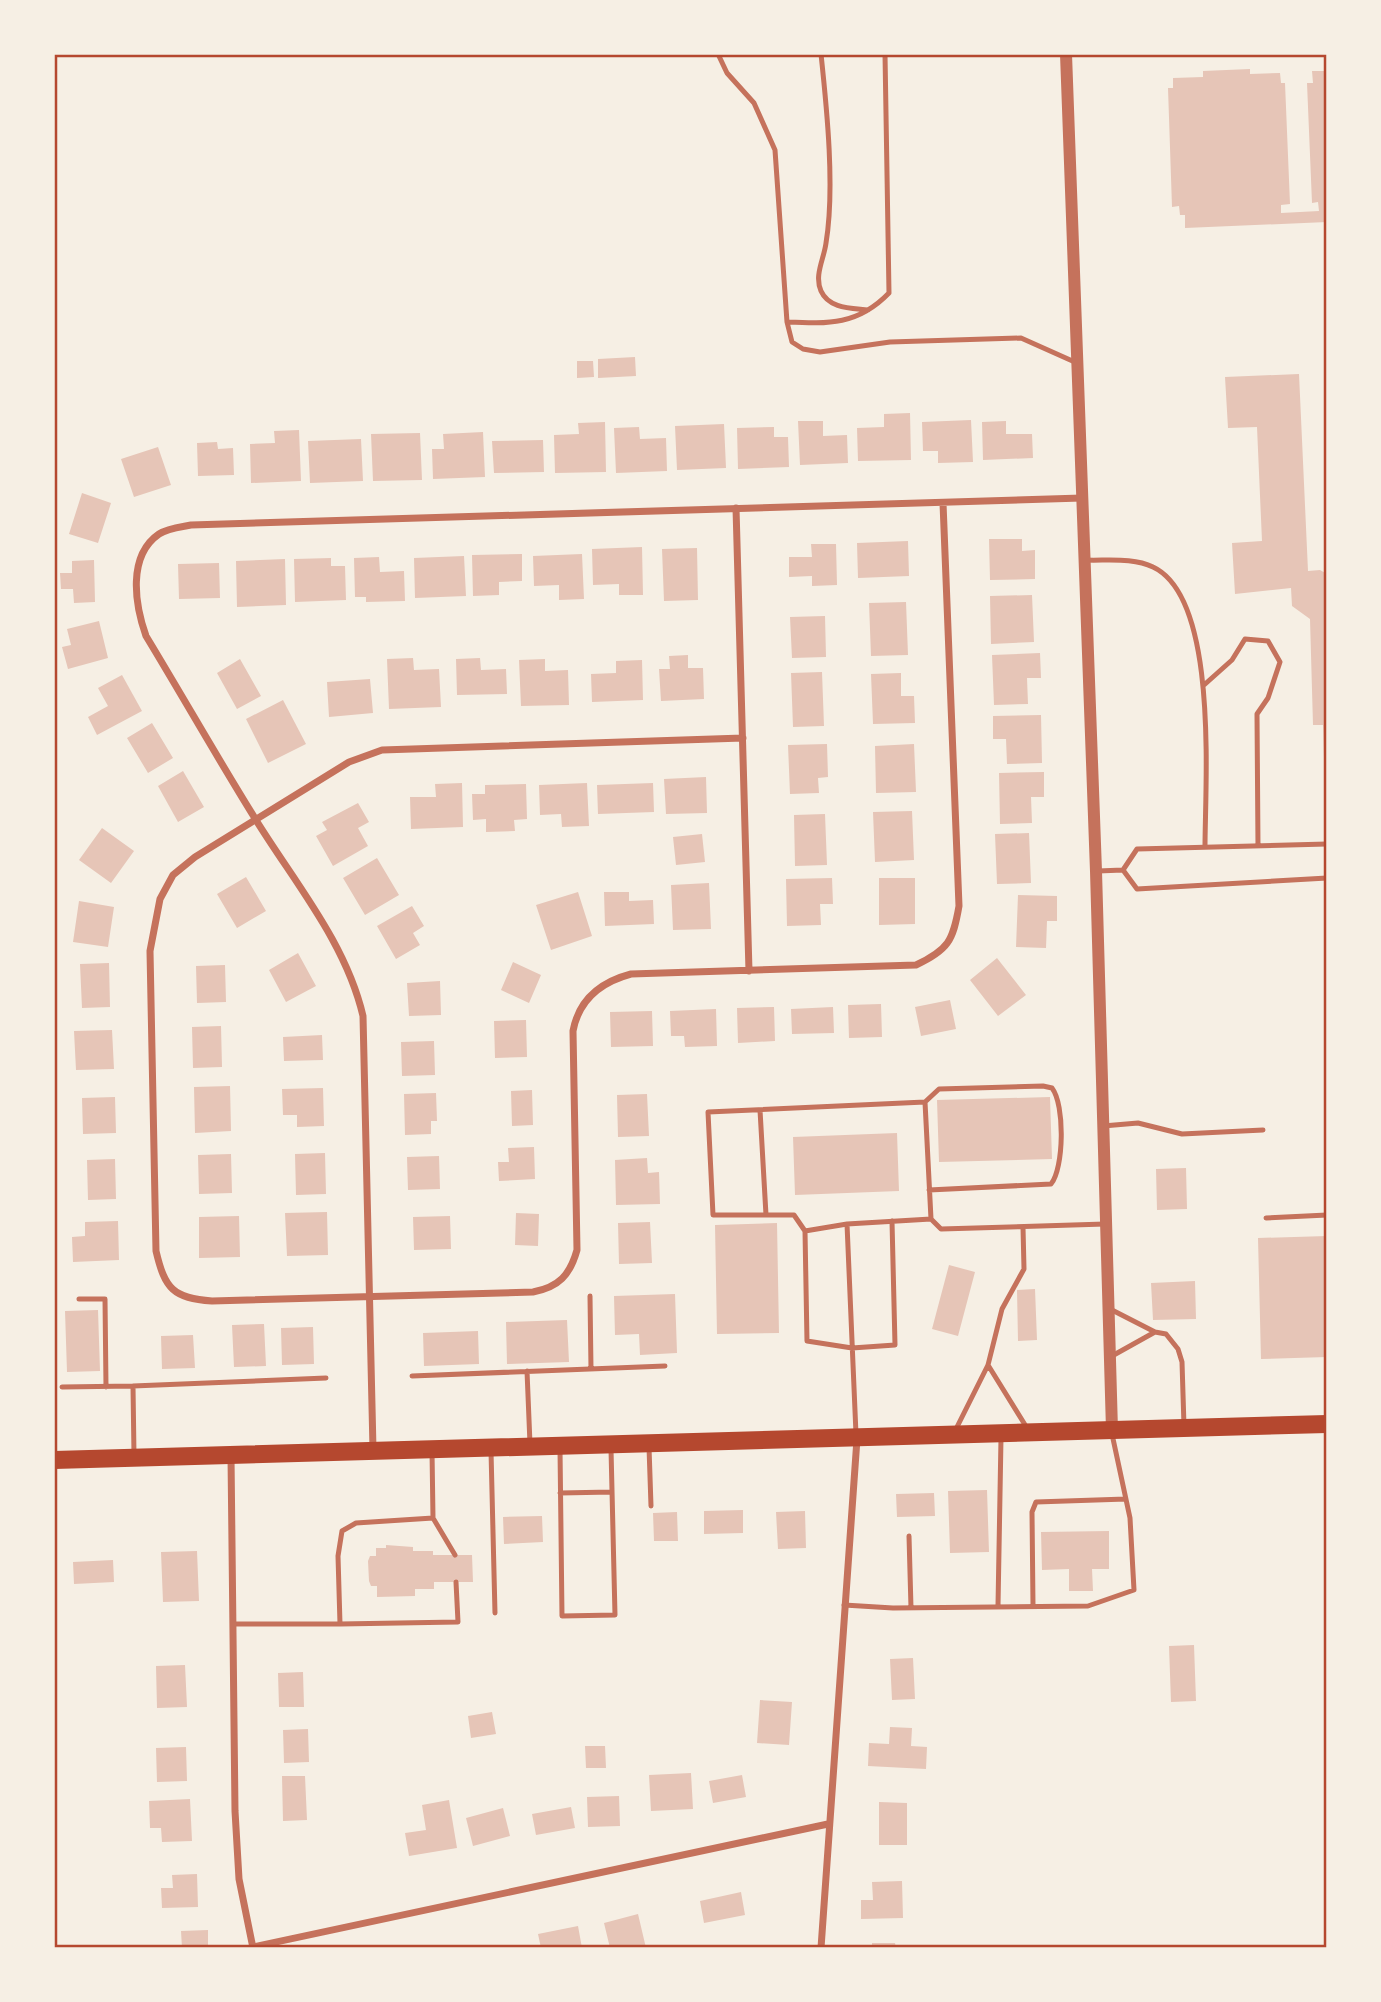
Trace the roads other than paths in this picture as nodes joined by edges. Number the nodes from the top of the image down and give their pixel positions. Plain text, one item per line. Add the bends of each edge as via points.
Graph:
1 (718, 54) edge
2 (821, 54) edge
3 (885, 54) edge
4 (1066, 54) edge
5 (872, 311) junction
6 (786, 322) junction
7 (1077, 362) junction
8 (1082, 498) junction
9 (943, 503) junction
10 (736, 508) junction
11 (1084, 560) junction
12 (1204, 685) junction
13 (743, 738) junction
14 (255, 819) junction
15 (1327, 844) edge
16 (1258, 846) junction
17 (1205, 847) junction
18 (1123, 870) junction
19 (1096, 871) junction
20 (1327, 878) edge
21 (749, 971) junction
22 (925, 1102) junction
23 (760, 1110) junction
24 (1103, 1126) junction
25 (1263, 1130) dead end
26 (929, 1190) junction
27 (766, 1215) junction
28 (1327, 1215) edge
29 (1266, 1218) dead end
30 (931, 1219) junction
31 (892, 1221) junction
32 (847, 1224) junction
33 (1106, 1224) junction
34 (1023, 1227) junction
35 (805, 1231) junction
36 (368, 1295) junction
37 (590, 1296) dead end
38 (79, 1299) dead end
39 (1108, 1308) junction
40 (1155, 1332) junction
41 (852, 1348) junction
42 (1110, 1357) junction
43 (988, 1365) junction
44 (665, 1366) dead end
45 (591, 1369) junction
46 (527, 1371) junction
47 (412, 1376) dead end
48 (326, 1378) dead end
49 (133, 1386) junction
50 (62, 1387) dead end
51 (106, 1387) junction
52 (1327, 1424) edge
53 (1184, 1428) junction
54 (1112, 1430) junction
55 (1030, 1433) junction
56 (1001, 1434) junction
57 (953, 1435) junction
58 (857, 1438) junction
59 (611, 1444) junction
60 (648, 1444) junction
61 (560, 1446) junction
62 (530, 1447) junction
63 (491, 1448) junction
64 (432, 1450) junction
65 (373, 1451) junction
66 (231, 1455) junction
67 (134, 1458) junction
68 (54, 1460) edge
69 (612, 1492) junction
70 (560, 1493) junction
71 (1126, 1499) junction
72 (651, 1506) dead end
73 (433, 1518) junction
74 (909, 1536) dead end
75 (455, 1555) dead end
76 (456, 1582) dead end
77 (844, 1605) junction
78 (1033, 1605) junction
79 (998, 1606) junction
80 (911, 1608) junction
81 (495, 1613) dead end
82 (233, 1624) junction
83 (340, 1624) junction
84 (828, 1824) junction
85 (253, 1947) edge
86 (821, 1948) edge

1 - 6 lane via 727,73 754,103 775,150
2 - 5 lane via 829,189 826,244 819,266 821,291 836,306
3 - 5 lane via 889,293
4 - 7 street
5 - 6 lane via 843,321
6 - 7 lane via 792,342 820,352 890,342 1021,338
7 - 8 street
8 - 9 street
8 - 11 street
9 - 10 street
9 - 21 street via 959,906 956,927 947,946 916,965
10 - 13 street
10 - 14 street via 191,525 159,534 146,548 138,568 136,592 146,636
11 - 12 lane via 1131,561 1165,575 1181,597 1194,631
11 - 19 street
12 - 16 lane via 1232,660 1245,639 1268,641 1280,662 1268,698 1256,714
12 - 17 lane
13 - 14 street via 382,750 349,762
13 - 21 street
14 - 36 street via 338,947 355,982 363,1016
14 - 36 street via 173,875 153,920 156,1251 163,1278 173,1291 189,1299
15 - 16 lane
16 - 17 lane
17 - 18 lane via 1137,849
18 - 19 lane
18 - 20 lane via 1136,889
19 - 24 street
21 - 36 street via 631,974 608,980 589,996 576,1016 577,1250 572,1269 561,1281 533,1292
22 - 23 lane
22 - 26 lane
22 - 26 lane via 939,1089 1043,1086 1058,1095 1060,1108 1060,1166 1051,1184
23 - 27 lane
23 - 27 lane via 708,1112 712,1202 713,1215
24 - 25 lane via 1138,1122 1182,1134
24 - 33 street
26 - 30 lane
27 - 35 lane via 794,1215
28 - 29 lane
30 - 31 lane
30 - 34 lane via 941,1229
31 - 32 lane
31 - 41 lane via 895,1345
32 - 35 lane
32 - 41 lane
33 - 34 lane
33 - 39 street
34 - 43 lane via 1024,1269 1002,1309
35 - 41 lane via 807,1340
36 - 65 street
37 - 45 lane
38 - 51 lane via 105,1299
39 - 40 lane
39 - 42 street
40 - 42 lane
40 - 53 lane via 1166,1334 1178,1349
41 - 58 lane
42 - 54 street
43 - 55 lane
43 - 57 lane
44 - 45 lane
45 - 46 lane
46 - 47 lane
46 - 62 lane
48 - 49 lane
49 - 51 lane
49 - 67 lane
50 - 51 lane
52 - 53 main road
53 - 54 main road
54 - 55 main road
54 - 71 lane
55 - 56 main road
56 - 57 main road
56 - 79 lane
57 - 58 main road
58 - 60 main road
58 - 77 street
59 - 60 main road
59 - 61 main road
59 - 69 lane
60 - 72 lane
61 - 62 main road
61 - 70 lane
62 - 63 main road
63 - 64 main road
63 - 81 lane
64 - 65 main road
64 - 73 lane
65 - 66 main road
66 - 67 main road
66 - 82 street
67 - 68 main road
69 - 70 lane
69 - 70 lane via 615,1615 562,1616
71 - 78 lane via 1036,1502 1032,1512
71 - 78 lane via 1134,1590 1088,1606
73 - 75 lane
73 - 83 lane via 356,1523 342,1531
74 - 80 lane
76 - 83 lane via 458,1622
77 - 80 lane
77 - 84 street
78 - 79 lane
79 - 80 lane
82 - 83 lane
82 - 85 street via 237,1852
84 - 85 street
84 - 86 street

